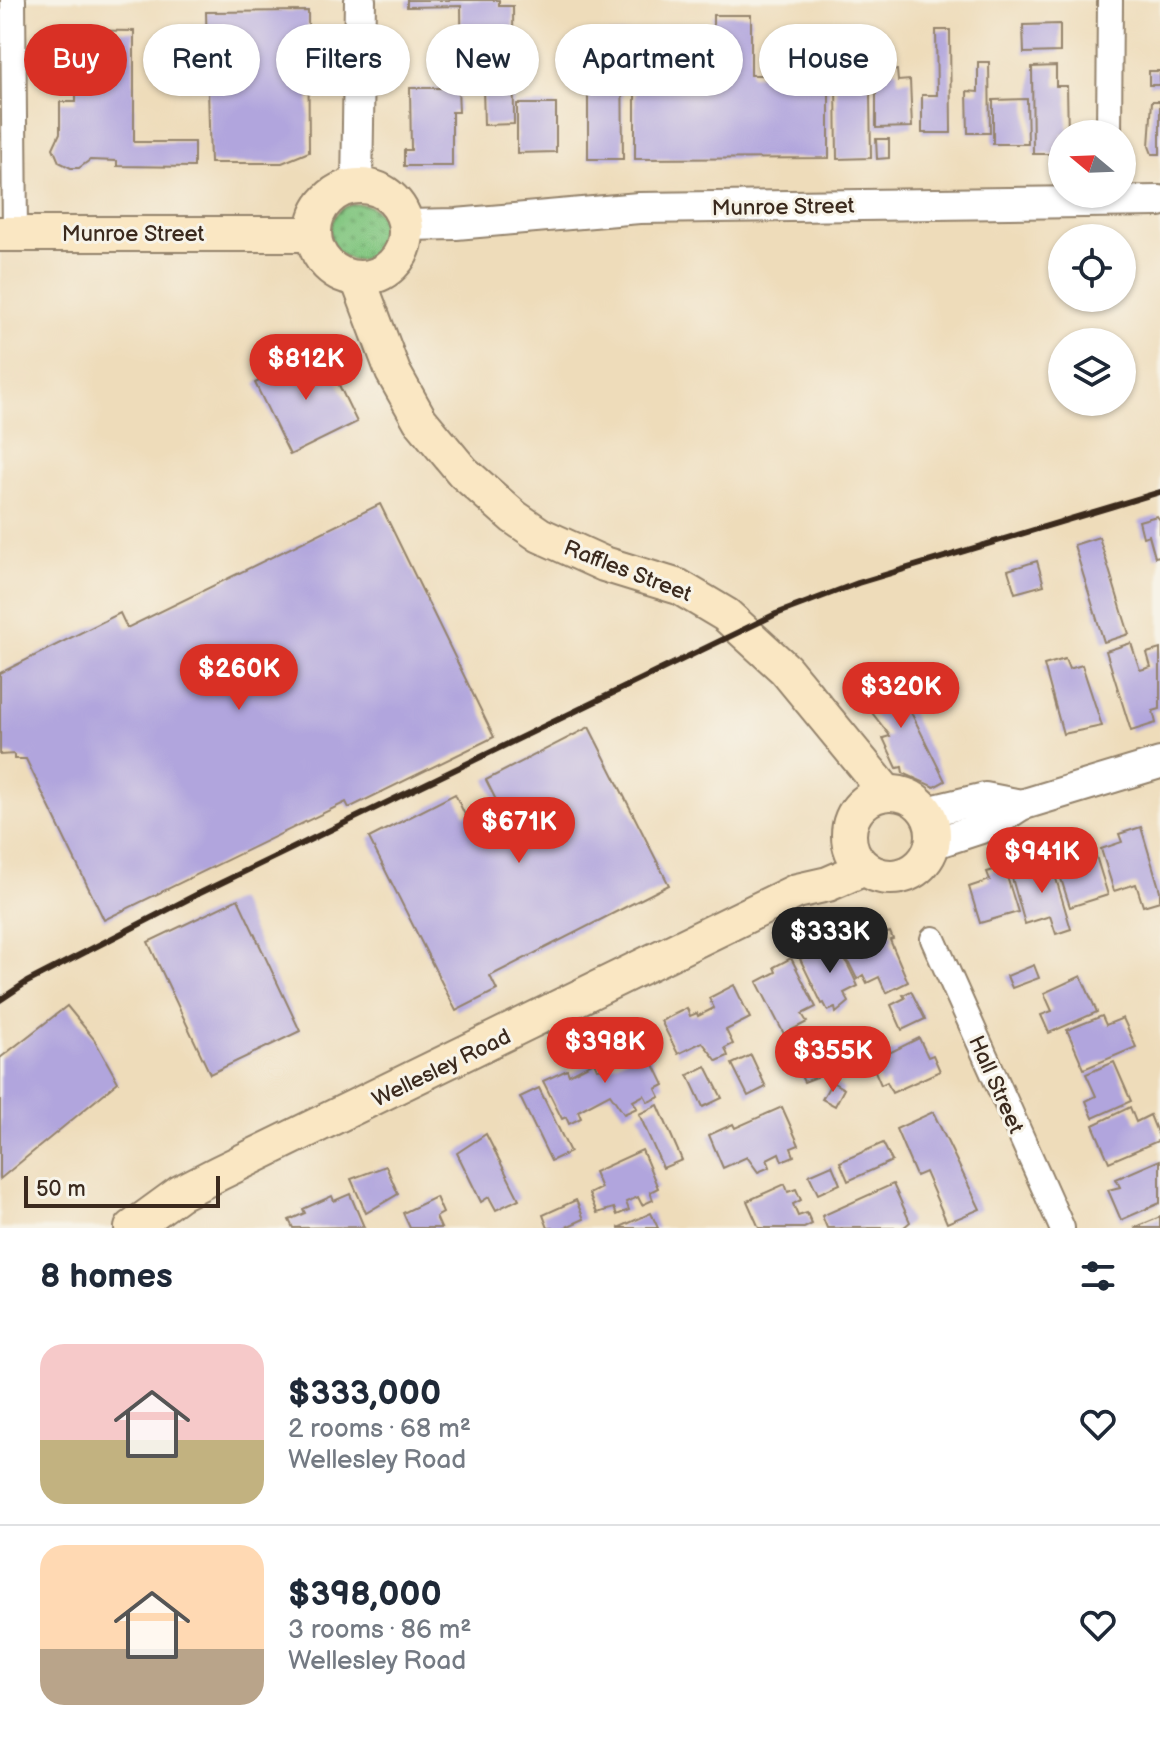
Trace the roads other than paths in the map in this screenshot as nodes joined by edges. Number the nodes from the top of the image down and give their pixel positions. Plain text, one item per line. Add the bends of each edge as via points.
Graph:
1 (13, 0) edge
2 (360, 0) edge
3 (1110, 0) edge
4 (1109, 120) edge
5 (357, 186) junction
6 (1048, 199) edge
7 (1136, 200) edge
8 (1160, 201) edge
9 (407, 225) junction
10 (8, 234) edge
11 (313, 234) junction
12 (358, 279) junction
13 (837, 736) junction
14 (1160, 763) edge
15 (887, 793) junction
16 (929, 828) junction
17 (857, 840) junction
18 (933, 939) dead end
19 (132, 1228) edge
20 (1062, 1228) edge

1 - 10 street
2 - 5 street
3 - 4 street
5 - 9 main road via 389,196 401,206
5 - 11 main road via 327,197
6 - 9 street, Munroe Street via 639,208
7 - 8 street, Munroe Street
9 - 12 main road via 395,264 380,275
10 - 11 main road, Munroe Street
11 - 12 main road via 325,266
12 - 13 main road, Raffles Street via 393,372 420,420 463,472 514,517 550,540 703,599 785,669
13 - 15 main road, Raffles Street via 860,756
13 - 17 main road, Raffles Street
14 - 16 street via 1021,805 990,825
15 - 16 main road via 916,801
15 - 17 main road via 875,796
16 - 17 main road via 927,857 905,875 878,875
17 - 19 main road, Wellesley Road via 819,866 797,891 219,1173
18 - 20 street, Hall Street

